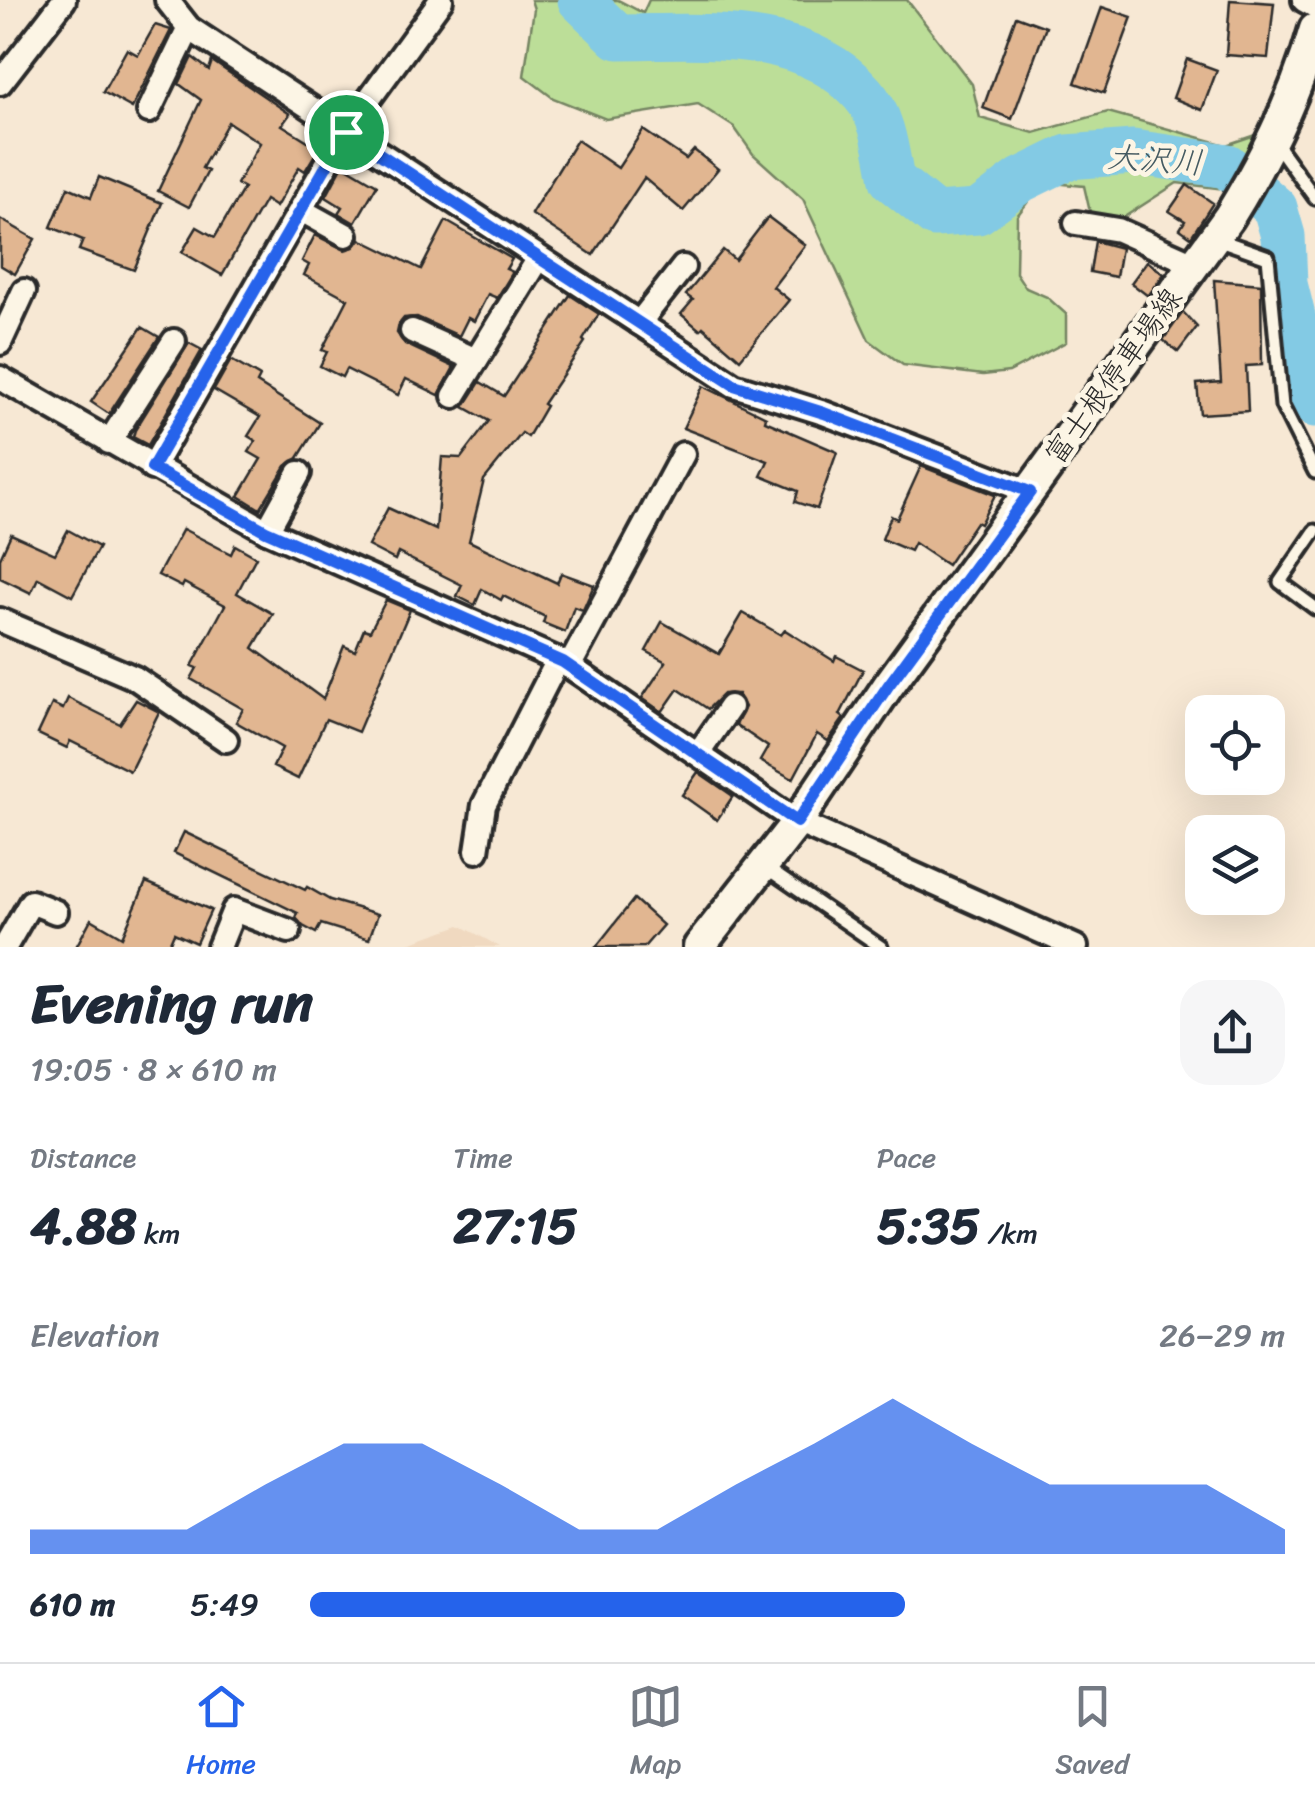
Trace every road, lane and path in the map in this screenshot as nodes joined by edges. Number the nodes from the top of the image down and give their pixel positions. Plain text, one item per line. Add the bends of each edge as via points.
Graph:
1 (64, 0) edge
2 (167, 0) edge
3 (440, 0) edge
4 (1304, 0) edge
5 (1315, 6) edge
6 (189, 28) junction
7 (1315, 29) edge
8 (1309, 76) edge
9 (0, 83) edge
10 (149, 111) dead end
11 (346, 132) junction
12 (1272, 139) junction
13 (1315, 198) edge
14 (301, 210) junction
15 (1076, 222) dead end
16 (1221, 227) junction
17 (346, 236) dead end
18 (539, 258) junction
19 (1194, 264) junction
20 (683, 266) dead end
21 (24, 292) dead end
22 (638, 323) junction
23 (412, 331) dead end
24 (174, 342) dead end
25 (0, 343) edge
26 (476, 360) junction
27 (0, 378) edge
28 (454, 396) dead end
29 (108, 442) junction
30 (683, 454) dead end
31 (152, 468) junction
32 (1315, 472) edge
33 (298, 473) dead end
34 (1030, 492) junction
35 (266, 531) junction
36 (1315, 532) edge
37 (1315, 608) edge
38 (0, 620) edge
39 (564, 663) junction
40 (730, 707) dead end
41 (226, 740) dead end
42 (699, 752) junction
43 (797, 822) junction
44 (477, 851) dead end
45 (764, 866) junction
46 (56, 912) dead end
47 (289, 931) dead end
48 (5, 947) edge
49 (219, 947) edge
50 (700, 947) edge
51 (881, 947) edge
52 (1076, 947) edge

1 - 9 street
2 - 6 street
3 - 11 street
4 - 5 street
6 - 10 street
6 - 11 street
7 - 8 main road, 富士根停車場線
8 - 12 main road, 富士根停車場線
11 - 14 street
11 - 18 street
12 - 13 lane
12 - 16 main road, 富士根停車場線
14 - 17 street
14 - 31 street
15 - 19 street via 1118,230
16 - 19 main road, 富士根停車場線
16 - 32 lane via 1268,256 1282,406
18 - 22 street
18 - 26 street
19 - 34 main road, 富士根停車場線
20 - 22 street
21 - 25 street
22 - 34 street via 734,385
23 - 26 street
24 - 29 street
26 - 28 street
27 - 29 street
29 - 31 street
30 - 39 street
31 - 35 street
33 - 35 street
34 - 43 main road, 富士根停車場線
35 - 39 street
36 - 37 lane via 1280,582
38 - 41 street via 135,678
39 - 42 street
39 - 44 street via 484,805
40 - 42 street
42 - 43 street
43 - 45 main road, 富士根停車場線
43 - 52 street
45 - 50 main road, 富士根停車場線
45 - 51 lane
46 - 48 street via 30,902
47 - 49 street via 234,910

